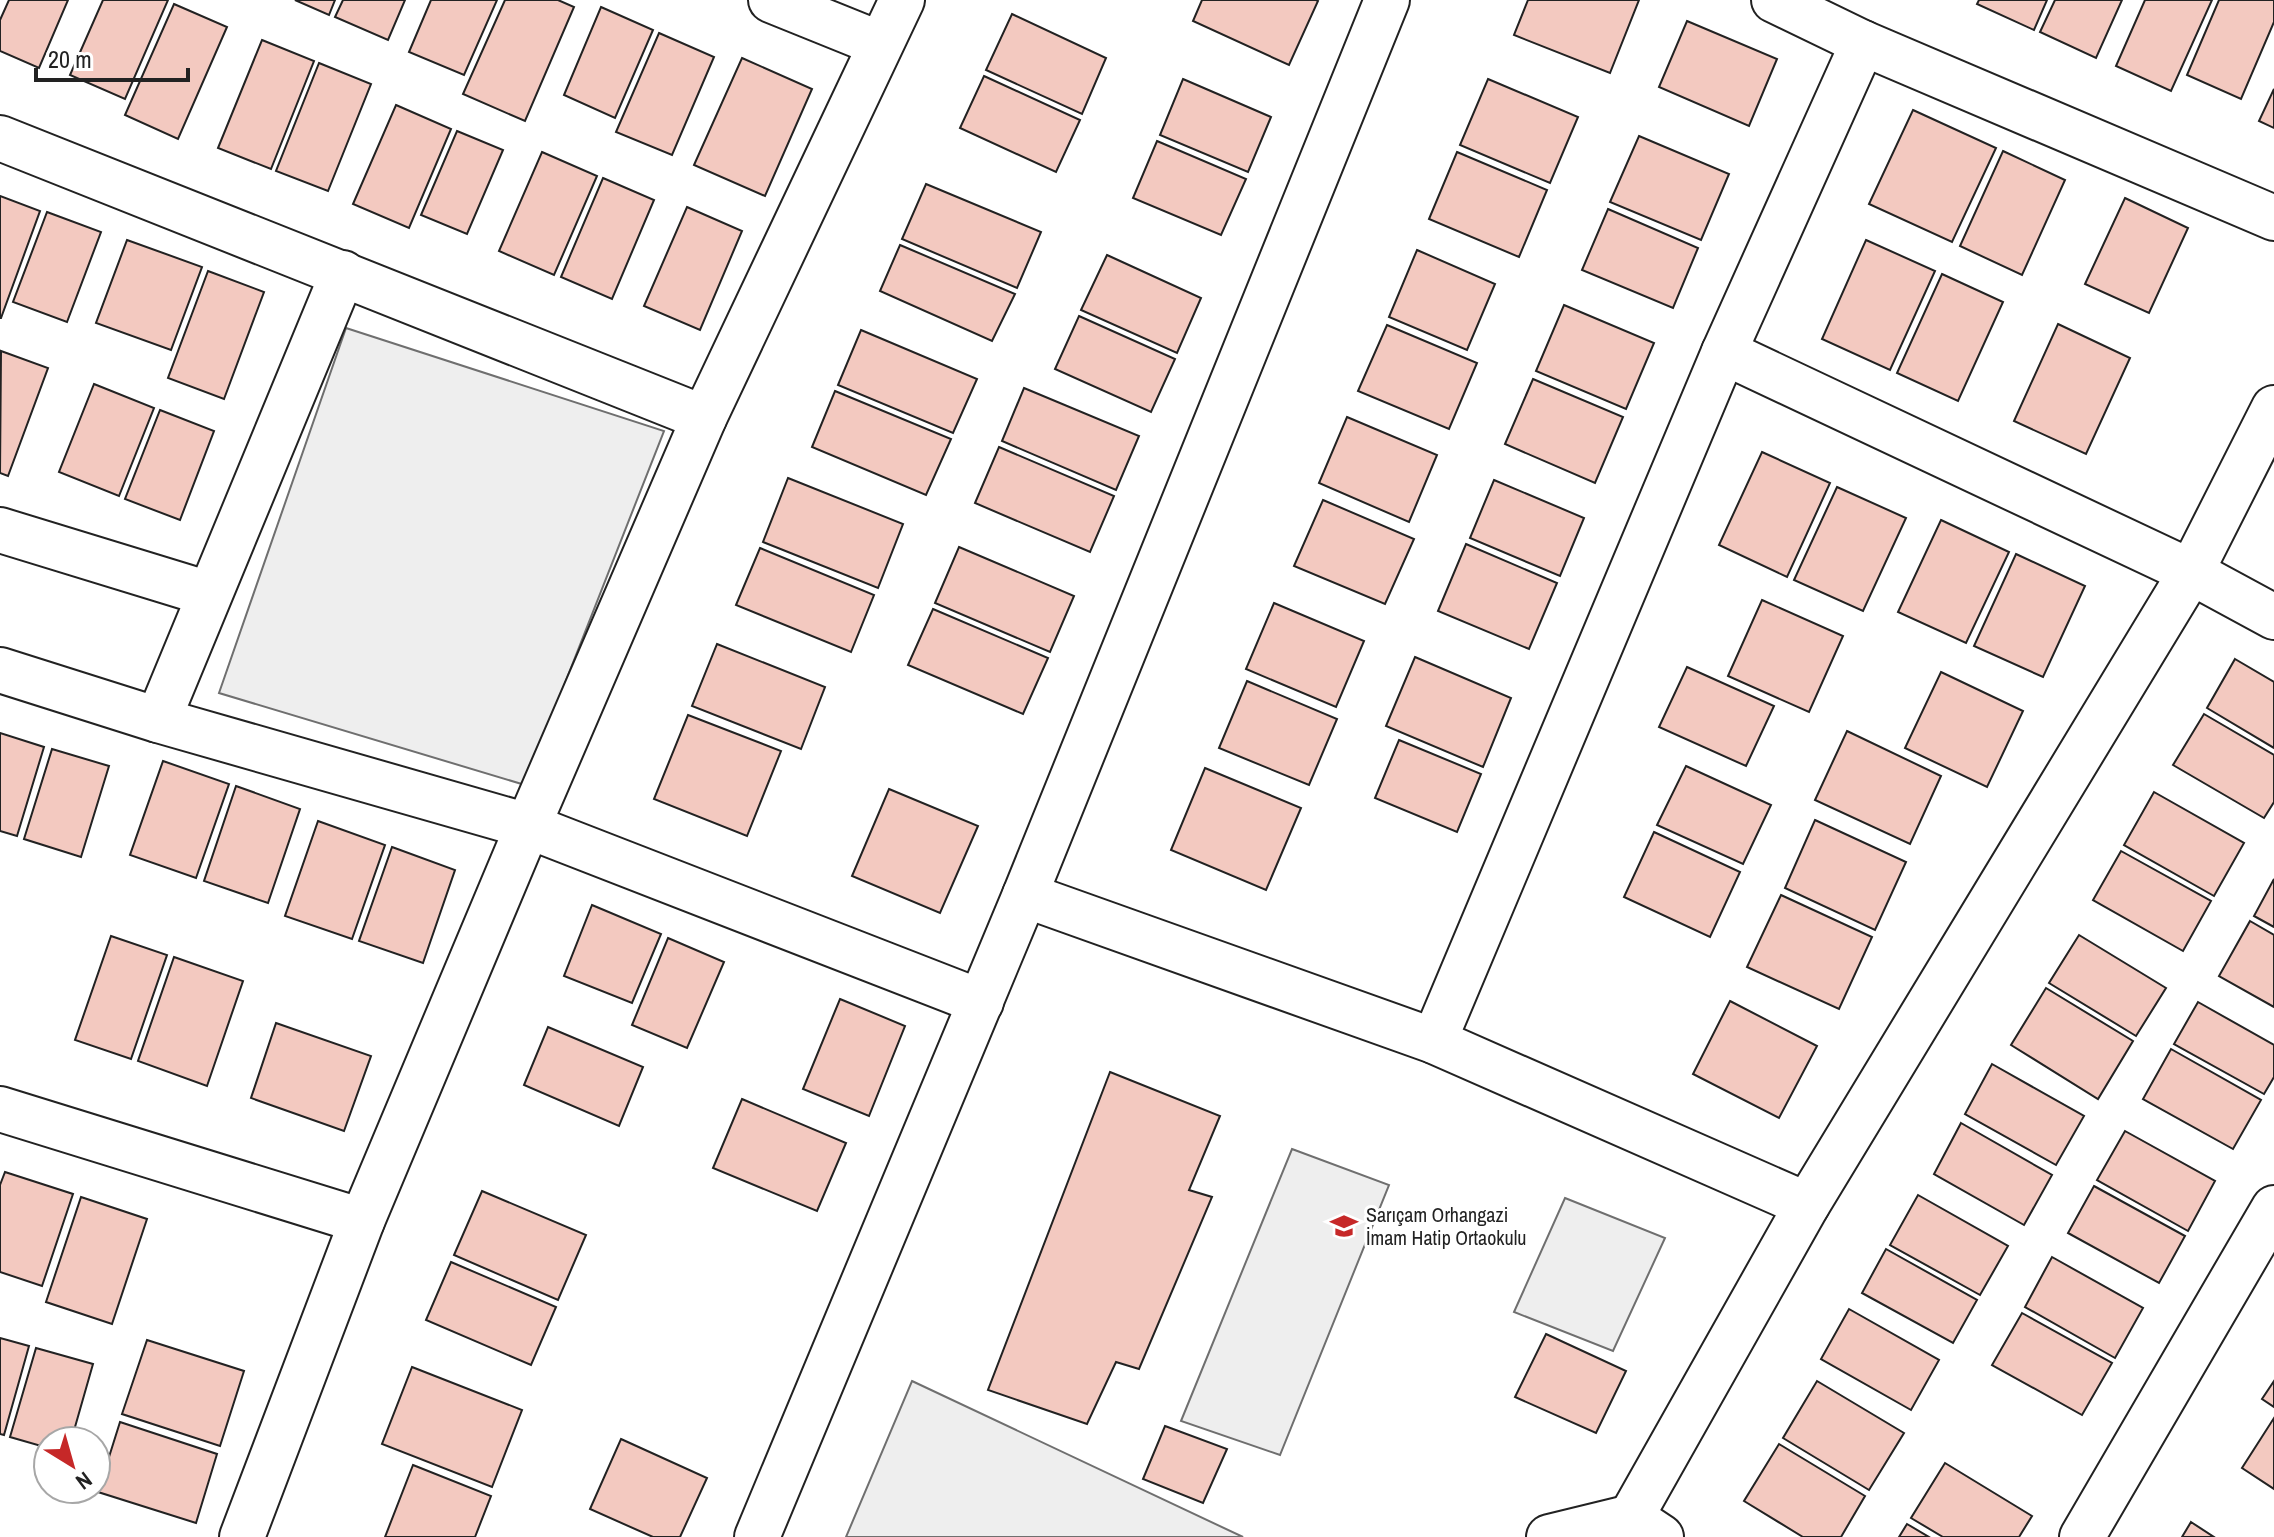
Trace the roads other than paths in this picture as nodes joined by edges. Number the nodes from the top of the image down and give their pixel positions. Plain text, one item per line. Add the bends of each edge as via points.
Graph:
1 (771, 0) edge
2 (902, 0) edge
3 (1387, 0) edge
4 (1774, 0) edge
5 (1863, 43) junction
6 (880, 44) junction
7 (0, 138) edge
8 (2274, 218) edge
9 (343, 273) junction
10 (1724, 352) junction
11 (2274, 408) edge
12 (704, 418) junction
13 (0, 530) edge
14 (2191, 572) junction
15 (209, 594) junction
16 (2274, 617) edge
17 (0, 670) edge
18 (158, 720) junction
19 (528, 826) junction
20 (1025, 895) junction
21 (981, 1002) junction
22 (1434, 1041) junction
23 (0, 1109) edge
24 (1807, 1205) junction
25 (2274, 1208) edge
26 (362, 1221) junction
27 (1646, 1527) edge
28 (242, 1537) edge
29 (757, 1537) edge
30 (1549, 1537) edge
31 (2082, 1537) edge

1 - 6 street
2 - 6 street
3 - 20 street
4 - 5 street
5 - 8 street
5 - 10 street
6 - 12 street
7 - 9 street
9 - 12 street
9 - 15 street
10 - 14 street
10 - 22 street
11 - 14 street
12 - 19 street
13 - 15 street
14 - 16 street
14 - 24 street
15 - 18 street
17 - 18 street
18 - 19 street
19 - 21 street
19 - 26 street
20 - 21 street
20 - 22 street
21 - 29 street
22 - 24 street
23 - 26 street
24 - 27 street
25 - 31 street
26 - 28 street
27 - 30 street

